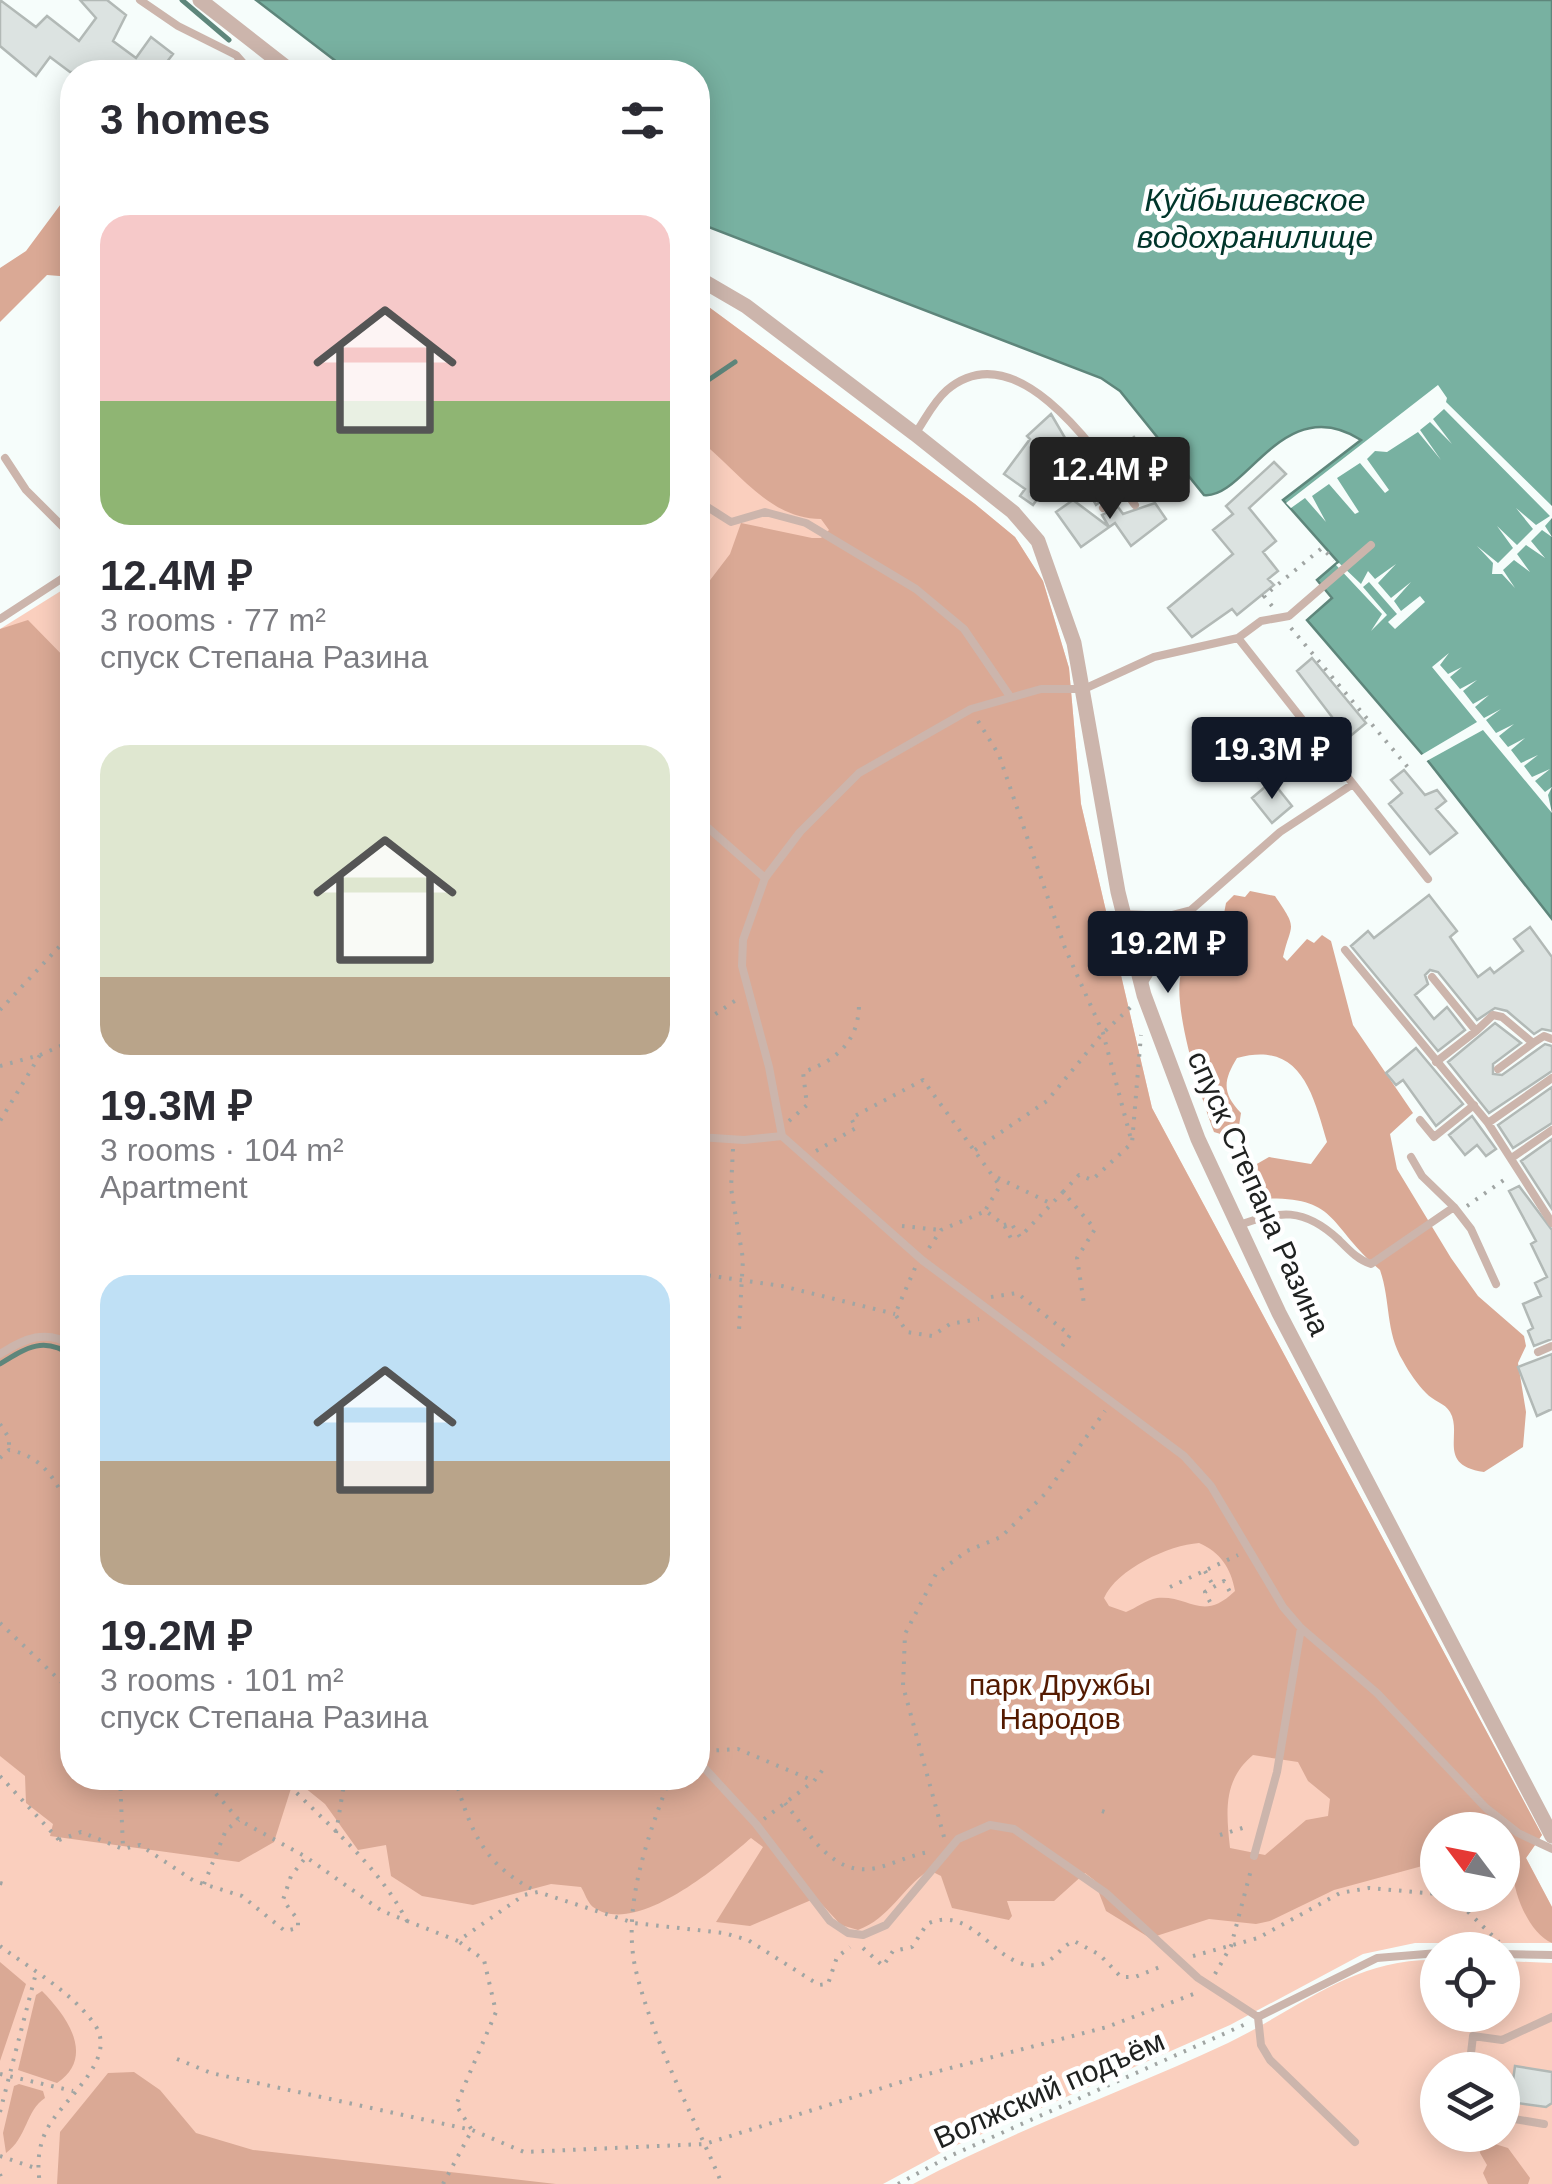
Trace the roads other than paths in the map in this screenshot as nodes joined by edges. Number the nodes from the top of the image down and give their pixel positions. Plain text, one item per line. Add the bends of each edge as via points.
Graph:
1 (140, 0) edge
2 (200, 0) edge
3 (240, 60) edge
4 (277, 60) edge
5 (710, 285) edge
6 (915, 434) junction
7 (5, 458) dead end
8 (1126, 492) junction
9 (1135, 506) dead end
10 (1103, 508) dead end
11 (710, 509) edge
12 (60, 524) edge
13 (1372, 545) dead end
14 (60, 580) edge
15 (0, 619) edge
16 (1238, 638) junction
17 (1084, 689) junction
18 (1009, 695) junction
19 (1354, 784) junction
20 (710, 830) edge
21 (765, 878) junction
22 (1428, 879) dead end
23 (1191, 910) junction
24 (1124, 914) junction
25 (1345, 950) dead end
26 (1432, 977) dead end
27 (1143, 990) junction
28 (1476, 1030) junction
29 (1552, 1039) edge
30 (1533, 1043) junction
31 (1436, 1062) junction
32 (1498, 1069) dead end
33 (1552, 1078) edge
34 (1474, 1106) junction
35 (1420, 1120) dead end
36 (1488, 1124) junction
37 (1552, 1130) edge
38 (782, 1136) junction
39 (710, 1138) edge
40 (1410, 1157) dead end
41 (1513, 1157) junction
42 (1456, 1209) junction
43 (1552, 1223) edge
44 (1237, 1226) junction
45 (1496, 1284) dead end
46 (60, 1339) edge
47 (1552, 1346) edge
48 (1538, 1352) dead end
49 (0, 1354) edge
50 (1301, 1628) junction
51 (710, 1772) edge
52 (1552, 1836) edge
53 (1552, 1849) edge
54 (1254, 1856) road end
55 (1420, 1954) edge
56 (1520, 1955) edge
57 (1552, 1956) edge
58 (1258, 2017) junction
59 (1552, 2018) edge
60 (1471, 2052) edge
61 (1520, 2120) edge
62 (1544, 2124) dead end
63 (1355, 2142) dead end

1 - 3 lane
2 - 4 street
5 - 6 street, спуск Степана Разина
6 - 8 lane via 945,392 976,375 998,374 1057,408
6 - 17 street, спуск Степана Разина via 1013,512 1038,541
7 - 12 lane
8 - 9 lane
8 - 10 lane
11 - 18 lane via 731,522 766,512 806,524 916,589 964,629
13 - 16 lane via 1282,617 1261,621
14 - 15 lane
16 - 17 lane via 1154,656
16 - 19 lane
17 - 18 lane
17 - 24 street, спуск Степана Разина
18 - 21 lane via 971,709 859,773
19 - 22 lane
19 - 23 lane via 1280,832
20 - 21 lane
21 - 38 lane via 743,940 748,993
23 - 24 lane
23 - 27 lane
24 - 27 street, спуск Степана Разина
25 - 31 lane
26 - 28 lane
27 - 44 street, спуск Степана Разина
28 - 30 lane via 1493,1014 1502,1016
28 - 31 lane
29 - 30 lane
30 - 32 lane
31 - 34 lane
33 - 36 lane
34 - 35 lane via 1434,1138
34 - 36 lane
36 - 41 lane
37 - 41 lane
38 - 39 lane
38 - 50 lane via 922,1260 1184,1456 1212,1486
40 - 42 lane
41 - 43 lane
42 - 44 lane via 1372,1264 1294,1211
42 - 45 lane
44 - 52 street, спуск Степана Разина
46 - 49 lane via 38,1336
47 - 48 lane
50 - 53 lane via 1377,1693 1486,1808
50 - 54 lane via 1277,1772
51 - 58 lane via 830,1921 854,1934 886,1925 946,1849 972,1830 1014,1829 1106,1893 1198,1978
55 - 58 lane via 1378,1958
56 - 57 lane
58 - 63 lane via 1270,2060
59 - 60 lane via 1502,2040 1473,2036
61 - 62 lane

